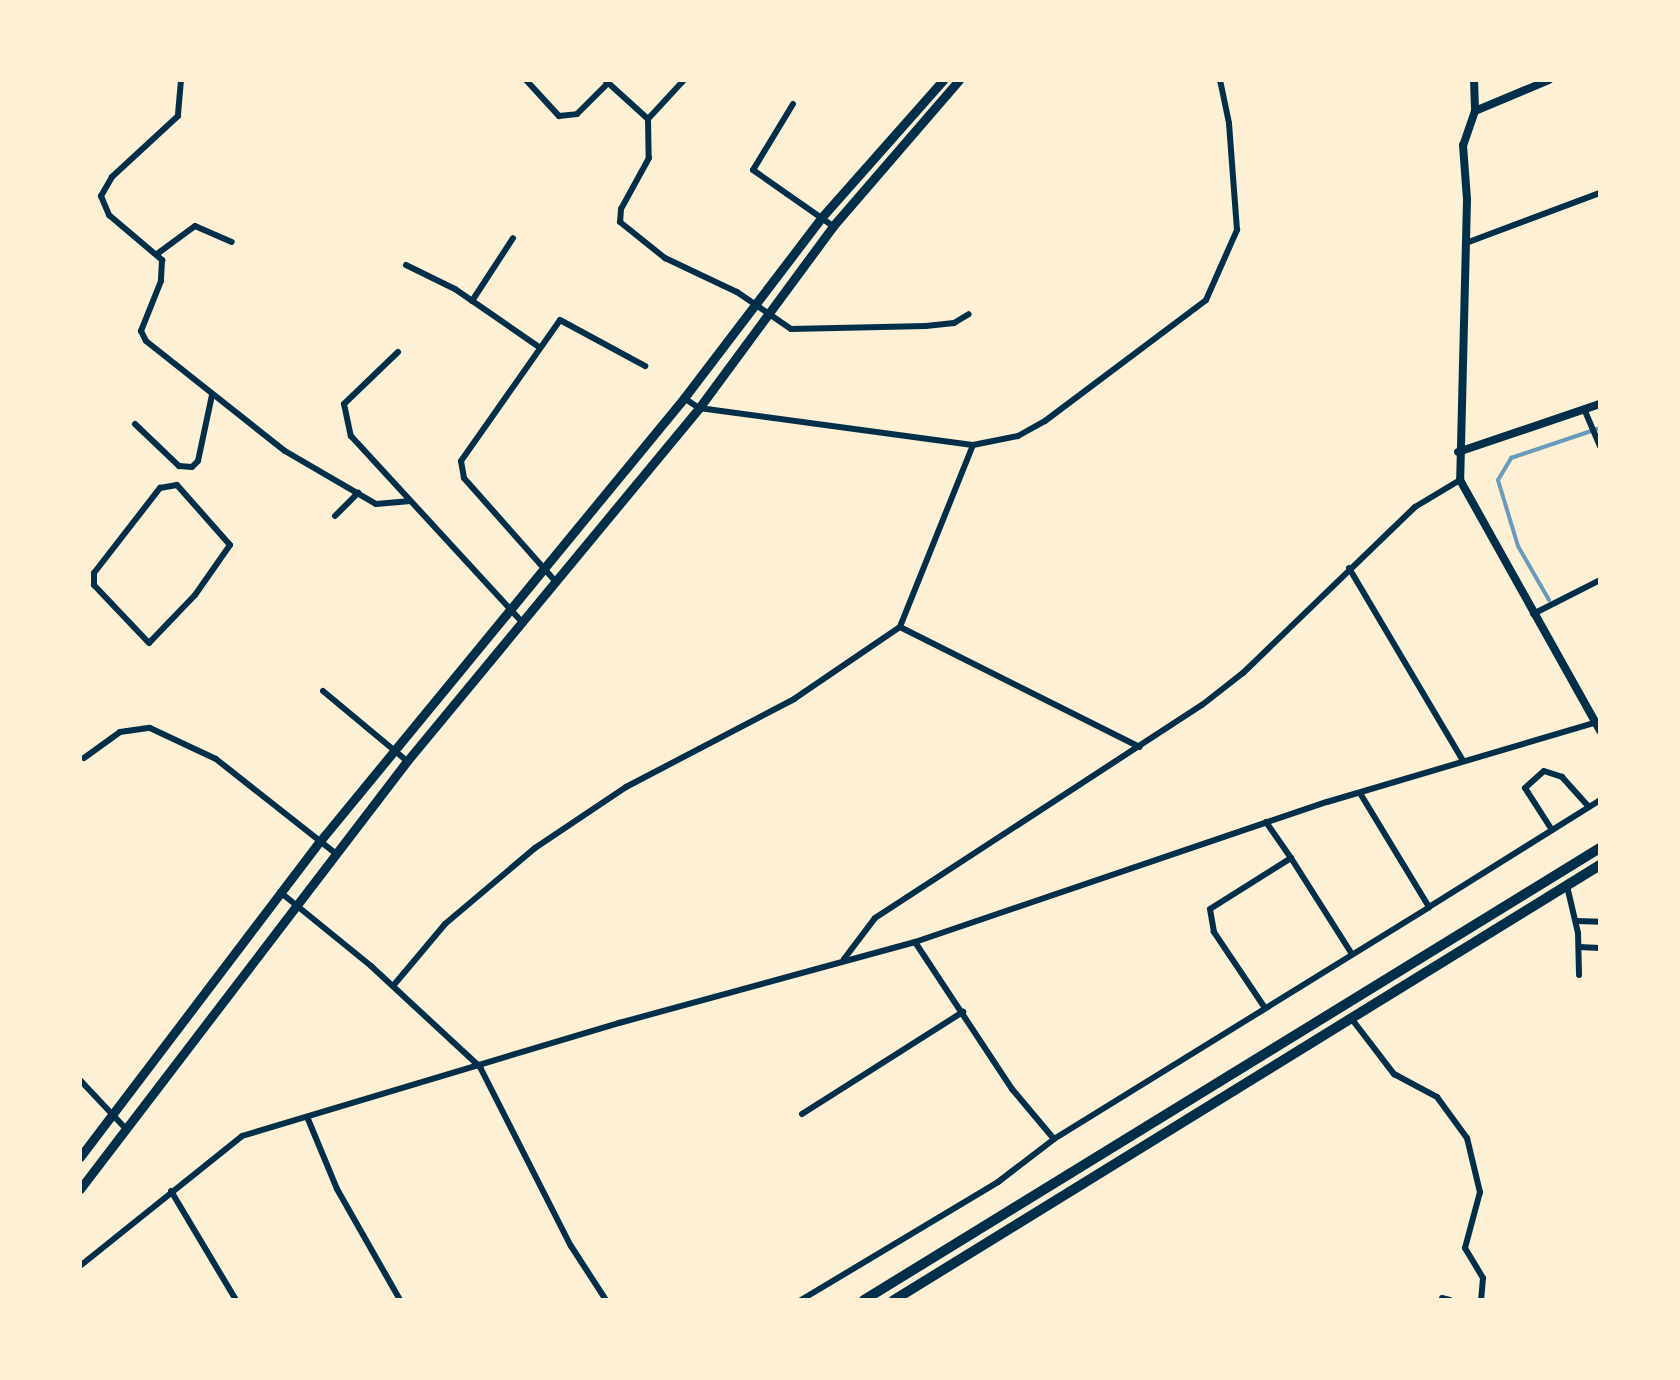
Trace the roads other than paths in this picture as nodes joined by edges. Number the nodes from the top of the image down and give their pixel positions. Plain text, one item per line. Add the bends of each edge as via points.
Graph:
1 (181, 80) edge
2 (526, 80) edge
3 (684, 80) edge
4 (1220, 80) edge
5 (1474, 80) edge
6 (1549, 80) edge
7 (606, 82) edge
8 (950, 82) edge
9 (793, 104) dead end
10 (1475, 111) junction
11 (648, 119) junction
12 (900, 128) junction
13 (911, 138) junction
14 (1600, 193) edge
15 (821, 218) junction
16 (833, 226) junction
17 (513, 238) dead end
18 (232, 242) dead end
19 (1466, 243) junction
20 (157, 254) junction
21 (406, 265) dead end
22 (472, 301) junction
23 (758, 304) junction
24 (969, 314) dead end
25 (771, 315) junction
26 (539, 347) junction
27 (398, 352) dead end
28 (645, 366) dead end
29 (212, 395) junction
30 (684, 398) junction
31 (1600, 404) edge
32 (699, 408) junction
33 (1585, 411) junction
34 (135, 424) dead end
35 (973, 445) junction
36 (1600, 447) edge
37 (1458, 452) junction
38 (1460, 480) junction
39 (358, 493) junction
40 (408, 501) junction
41 (335, 516) dead end
42 (1349, 568) junction
43 (544, 571) junction
44 (1600, 580) edge
45 (556, 582) junction
46 (195, 595) joint
47 (510, 610) junction
48 (1533, 614) junction
49 (523, 623) junction
50 (900, 627) junction
51 (323, 691) dead end
52 (1598, 725) edge
53 (1140, 747) junction
54 (394, 750) junction
55 (84, 758) dead end
56 (407, 761) junction
57 (1463, 761) junction
58 (1360, 793) junction
59 (1600, 800) edge
60 (1589, 807) junction
61 (1266, 822) junction
62 (1552, 830) junction
63 (320, 841) junction
64 (1600, 848) edge
65 (335, 853) junction
66 (1291, 858) junction
67 (1600, 865) edge
68 (1567, 886) junction
69 (280, 892) junction
70 (296, 903) junction
71 (1429, 907) junction
72 (1577, 921) junction
73 (1600, 922) edge
74 (915, 942) junction
75 (1579, 947) junction
76 (1600, 948) edge
77 (1352, 954) junction
78 (844, 959) junction
79 (1579, 975) dead end
80 (393, 986) junction
81 (1265, 1008) junction
82 (963, 1012) junction
83 (1351, 1018) junction
84 (480, 1067) junction
85 (80, 1080) edge
86 (802, 1114) dead end
87 (113, 1116) junction
88 (308, 1119) junction
89 (128, 1131) junction
90 (1054, 1139) junction
91 (80, 1157) edge
92 (80, 1189) edge
93 (171, 1191) junction
94 (80, 1266) edge
95 (1442, 1298) dead end
96 (236, 1300) edge
97 (400, 1300) edge
98 (606, 1300) edge
99 (801, 1300) edge
100 (864, 1300) edge
101 (894, 1300) edge
102 (1450, 1300) edge
103 (1481, 1300) edge

1 - 20 street via 178,116 106,183 101,196 109,215
2 - 7 street via 559,116 577,114
3 - 11 street
4 - 35 street via 1232,150 1237,230 1206,300 1045,421 1018,436
5 - 10 street
6 - 10 street
7 - 11 street
8 - 12 main road
8 - 13 main road
9 - 15 street via 753,170
10 - 19 street via 1463,145
11 - 23 street via 649,158 621,209 620,222 665,258
12 - 13 main road
12 - 15 main road
13 - 16 main road
14 - 19 street
15 - 16 street
15 - 23 main road
16 - 25 main road
17 - 22 street
18 - 20 street via 195,226
19 - 37 street
20 - 29 street via 164,268 141,331 146,341
21 - 22 street
22 - 26 street
23 - 25 street
23 - 30 main road
24 - 25 street via 954,323 926,326 800,330
25 - 32 main road
26 - 28 street via 563,319
26 - 43 street via 465,452 461,468
27 - 40 street via 344,404 351,436
29 - 34 street via 198,461 192,467 179,466
29 - 39 street via 285,451
30 - 32 street
30 - 43 main road
31 - 33 street
32 - 35 street
32 - 45 main road
33 - 36 street
33 - 37 street
35 - 50 street
37 - 38 street
38 - 42 street via 1415,507
38 - 48 street
39 - 40 street via 376,504
39 - 41 street
40 - 47 street
42 - 53 street via 1243,673
42 - 57 street
43 - 45 street
43 - 47 main road
44 - 48 street
45 - 49 main road
46 - 46 street via 149,643 94,585 94,573 160,488 177,485 189,494 230,545
47 - 49 street
47 - 54 main road
48 - 52 street
49 - 56 main road
50 - 53 street
50 - 80 street via 794,699 626,787 535,848 445,924
51 - 54 street
52 - 57 street
53 - 78 street via 875,918
54 - 56 street
54 - 63 main road
55 - 63 street via 120,732 150,728 216,759
56 - 65 main road
57 - 58 street
58 - 61 street
58 - 71 street
59 - 60 street
60 - 62 street
60 - 62 street via 1562,777 1544,771 1525,788
61 - 66 street
61 - 74 street
62 - 71 street
63 - 65 street
63 - 69 main road
64 - 100 main road
65 - 70 main road
66 - 77 street
66 - 81 street via 1210,909 1214,932
67 - 68 main road
68 - 72 street
68 - 83 main road
69 - 70 street
69 - 87 main road
70 - 80 street
70 - 89 main road
71 - 77 street
72 - 73 street
72 - 75 street
74 - 78 street
74 - 82 street
75 - 76 street
75 - 79 street
77 - 81 street
78 - 84 street
80 - 84 street
81 - 90 street
82 - 86 street
82 - 90 street via 1012,1089
83 - 101 main road
83 - 103 street via 1394,1074 1437,1097 1467,1138 1480,1192 1465,1248 1483,1278
84 - 88 street
84 - 98 street via 565,1234
85 - 87 street
87 - 89 street
87 - 91 main road
88 - 93 street via 242,1136
88 - 97 street via 337,1189
89 - 92 main road
90 - 99 street via 998,1182
93 - 94 street
93 - 96 street
95 - 102 street

